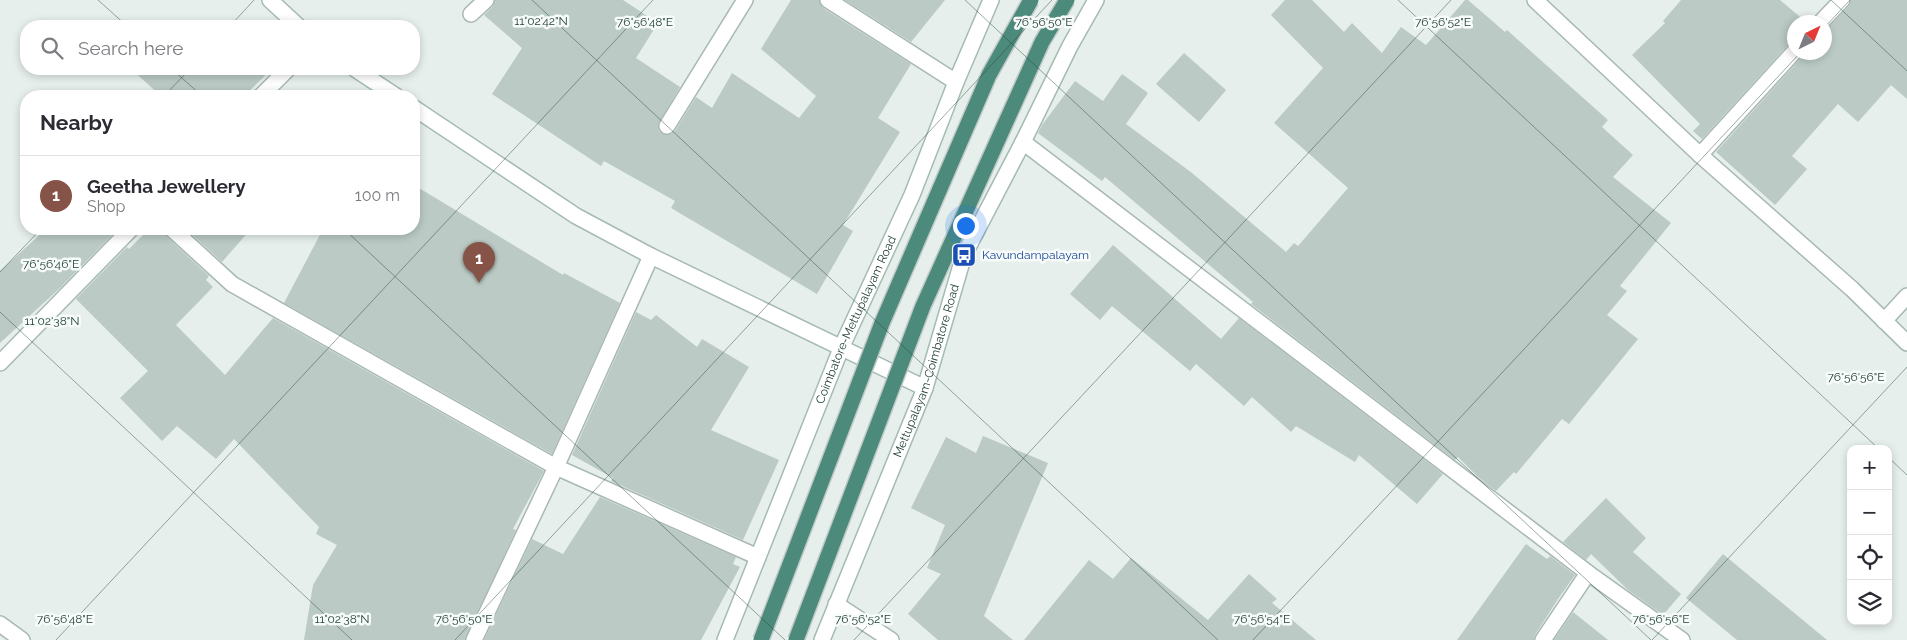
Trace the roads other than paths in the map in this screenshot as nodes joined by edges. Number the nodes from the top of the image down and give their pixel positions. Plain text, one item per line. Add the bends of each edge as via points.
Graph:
1 (270, 0) edge
2 (486, 0) edge
3 (745, 0) edge
4 (828, 0) edge
5 (991, 0) edge
6 (1032, 0) edge
7 (1067, 0) edge
8 (1096, 0) edge
9 (1535, 0) edge
10 (1842, 0) edge
11 (471, 14) dead end
12 (1828, 15) edge
13 (292, 20) edge
14 (1787, 60) edge
15 (282, 75) edge
16 (364, 75) edge
17 (956, 82) junction
18 (267, 90) edge
19 (387, 90) edge
20 (420, 112) edge
21 (667, 126) dead end
22 (1023, 142) junction
23 (1700, 155) junction
24 (125, 235) edge
25 (179, 235) edge
26 (651, 256) junction
27 (1907, 296) edge
28 (1884, 320) junction
29 (1907, 343) edge
30 (842, 346) junction
31 (0, 363) edge
32 (926, 388) junction
33 (556, 467) junction
34 (758, 558) junction
35 (1588, 573) junction
36 (836, 604) junction
37 (0, 624) edge
38 (22, 640) edge
39 (474, 640) edge
40 (725, 640) edge
41 (761, 640) edge
42 (796, 640) edge
43 (822, 640) edge
44 (891, 640) edge
45 (1542, 640) edge
46 (1682, 640) edge

1 - 13 street
2 - 11 street
3 - 21 street
4 - 17 street
5 - 17 street, Coimbatore-Mettupalayam Road
6 - 41 highway, bridge via 989,74 882,324
7 - 42 highway, bridge via 1042,42 923,306
8 - 22 street, Mettupalayam-Coimbatore Road
9 - 23 street
10 - 12 street
14 - 23 street
15 - 18 street
16 - 19 street
17 - 30 street, Coimbatore-Mettupalayam Road via 912,195
20 - 26 street via 576,216
22 - 32 street, Mettupalayam-Coimbatore Road via 964,255
22 - 35 street
23 - 28 street
24 - 31 street
25 - 33 street via 232,284
26 - 30 street
26 - 33 street
27 - 28 street
28 - 29 street
30 - 32 street
30 - 34 street, Coimbatore-Mettupalayam Road
32 - 36 street, Mettupalayam-Coimbatore Road
33 - 34 street
33 - 39 street
34 - 40 street, Coimbatore-Mettupalayam Road
35 - 45 street
35 - 46 street
36 - 43 street, Mettupalayam-Coimbatore Road
36 - 44 street
37 - 38 street

